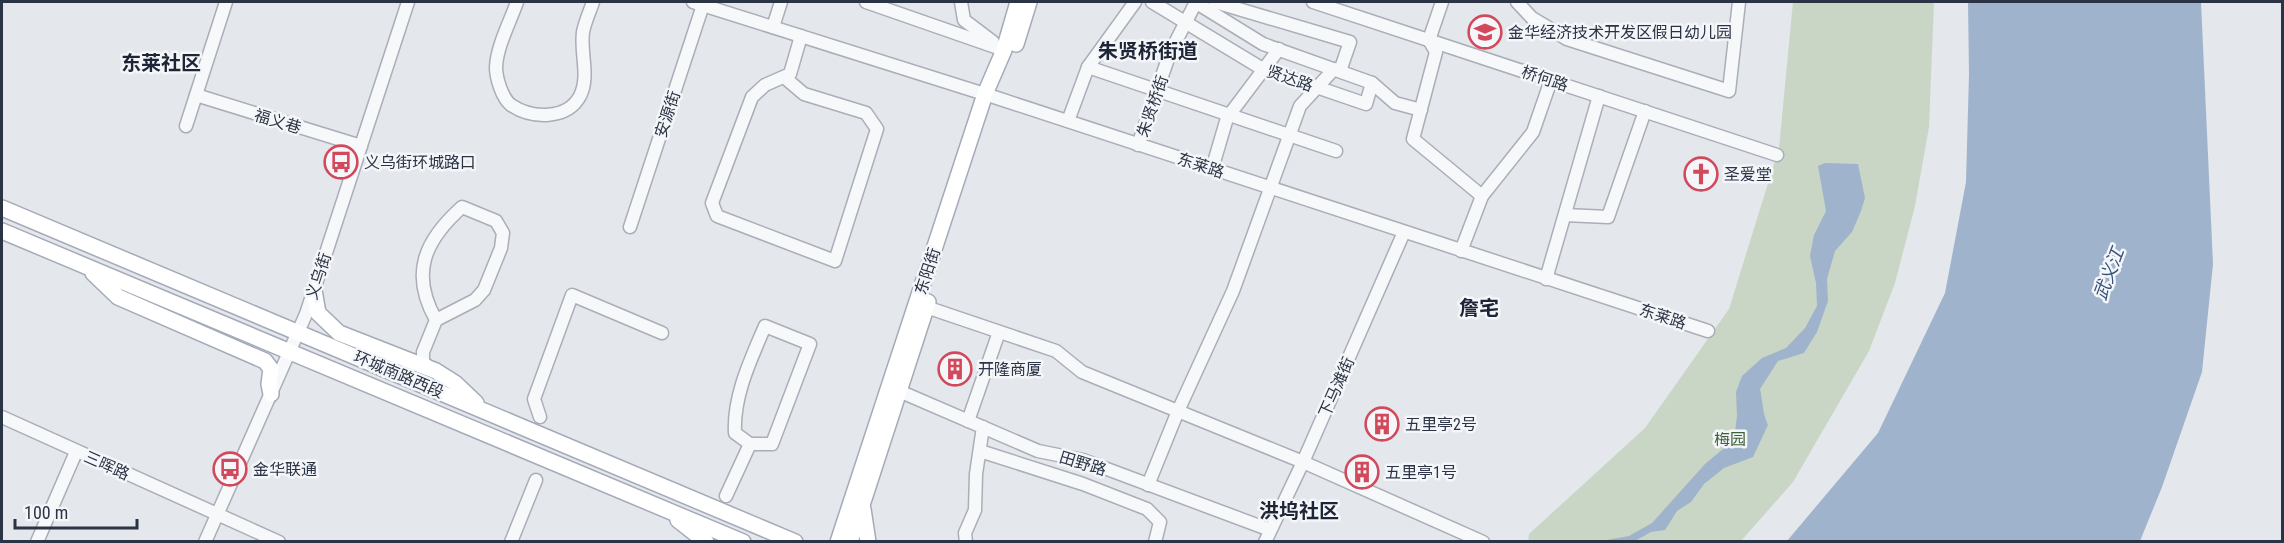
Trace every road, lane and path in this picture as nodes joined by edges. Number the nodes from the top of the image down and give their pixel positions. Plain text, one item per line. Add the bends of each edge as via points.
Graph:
1 (226, 2) edge
2 (408, 2) edge
3 (517, 2) edge
4 (593, 2) edge
5 (700, 2) edge
6 (781, 2) edge
7 (866, 2) edge
8 (961, 2) edge
9 (1018, 2) edge
10 (1029, 2) edge
11 (1136, 2) edge
12 (1152, 2) edge
13 (1196, 2) edge
14 (1215, 2) edge
15 (1312, 2) edge
16 (1442, 2) edge
17 (1517, 2) edge
18 (1739, 2) edge
19 (1185, 22) junction
20 (773, 27) junction
21 (801, 36) junction
22 (1429, 40) junction
23 (1004, 50) junction
24 (1279, 50) junction
25 (1088, 67) junction
26 (1266, 70) junction
27 (1337, 70) junction
28 (784, 77) junction
29 (1551, 80) junction
30 (1372, 83) junction
31 (1317, 87) junction
32 (1157, 89) junction
33 (196, 94) junction
34 (989, 96) junction
35 (1599, 96) junction
36 (1421, 110) junction
37 (1645, 111) junction
38 (1230, 114) junction
39 (1068, 122) junction
40 (186, 126) dead end
41 (1289, 134) junction
42 (1138, 145) junction
43 (361, 147) junction
44 (1336, 151) dead end
45 (1777, 155) dead end
46 (1212, 169) junction
47 (1269, 188) junction
48 (1482, 196) junction
49 (2, 208) edge
50 (1565, 215) junction
51 (630, 227) dead end
52 (2, 231) edge
53 (1404, 232) junction
54 (1461, 251) junction
55 (87, 267) junction
56 (1546, 279) junction
57 (314, 290) junction
58 (926, 307) junction
59 (436, 320) junction
60 (1708, 331) dead end
61 (298, 332) junction
62 (999, 332) junction
63 (662, 333) dead end
64 (290, 351) junction
65 (432, 370) junction
66 (899, 390) junction
67 (271, 394) junction
68 (483, 410) junction
69 (1178, 411) junction
70 (2, 417) edge
71 (540, 417) dead end
72 (968, 421) junction
73 (983, 427) junction
74 (750, 444) junction
75 (980, 451) junction
76 (76, 452) junction
77 (1303, 462) junction
78 (536, 480) dead end
79 (1149, 485) junction
80 (726, 496) dead end
81 (862, 503) junction
82 (662, 507) junction
83 (217, 513) junction
84 (1267, 536) edge
85 (37, 542) edge
86 (205, 542) edge
87 (279, 542) edge
88 (511, 542) edge
89 (706, 542) edge
90 (743, 542) edge
91 (795, 542) edge
92 (838, 542) edge
93 (850, 542) edge
94 (868, 542) edge
95 (966, 542) edge
96 (1155, 542) edge
97 (1483, 542) edge

1 - 33 street
2 - 43 street, 义乌街
3 - 4 street via 499,53 499,82 510,104 547,115 564,112 581,94 583,33
5 - 20 street, 东莱路
5 - 51 street, 安源街
6 - 20 street
7 - 23 street
8 - 23 street via 964,20
9 - 23 main road, 东阳街
10 - 34 main road, 东阳街 via 1013,53
11 - 25 street
12 - 19 street, 贤达路
13 - 19 street, 朱贤桥街
13 - 24 street
14 - 27 street via 1350,42
15 - 22 street, 桥何路
16 - 22 street
17 - 18 street via 1532,18 1567,39 1729,91
19 - 26 street, 贤达路
19 - 32 street, 朱贤桥街
20 - 21 street, 东莱路
21 - 28 street via 790,74
21 - 34 street, 东莱路
22 - 29 street, 桥何路
22 - 36 street via 1436,52
23 - 34 main road, 东阳街
24 - 26 street
24 - 27 street
25 - 32 street
25 - 39 street
26 - 31 street, 贤达路
26 - 38 street
27 - 30 street
27 - 31 street
28 - 28 street via 765,85 752,97 712,203 717,216 835,261 877,129 866,113 804,94
29 - 35 street, 桥何路
29 - 48 street via 1533,132
30 - 31 street, 贤达路 via 1366,104
30 - 36 street via 1395,103
31 - 41 street via 1300,106
32 - 38 street
32 - 42 street, 朱贤桥街
33 - 40 street
33 - 43 street, 福义巷
34 - 39 street, 东莱路
34 - 58 main road, 东阳街
34 - 92 main road, 东阳街
35 - 37 street, 桥何路
35 - 50 street
36 - 48 street via 1413,139
37 - 45 street, 桥何路
37 - 50 street via 1608,217
38 - 41 street
38 - 46 street
39 - 42 street, 东莱路
41 - 44 street
41 - 47 street
42 - 46 street, 东莱路
43 - 57 street, 义乌街
46 - 47 street, 东莱路
47 - 53 street, 东莱路
47 - 69 street via 1233,291
48 - 54 street
49 - 61 main road, 环城南路西段
50 - 56 street
52 - 55 main road, 环城南路西段
53 - 54 street, 东莱路
53 - 77 street, 下马滩街
54 - 56 street, 东莱路
55 - 64 main road, 环城南路西段
55 - 67 main road via 118,297 265,361 271,369
56 - 60 street, 东莱路
57 - 61 street, 义乌街
57 - 65 main road via 318,313 339,333
58 - 62 street
58 - 66 main road, 东阳街
59 - 59 street via 475,300 484,290 501,248 503,233 495,221 462,207 436,237 424,264 424,294
59 - 65 street via 423,352 423,362
61 - 64 street, 义乌街
61 - 68 main road, 环城南路西段
62 - 69 street via 1056,351 1082,372
62 - 72 street
63 - 71 street via 572,295 534,399
64 - 67 street, 义乌街
64 - 82 main road, 环城南路西段
65 - 68 main road via 455,383
66 - 72 street, 田野路
66 - 81 main road, 东阳街
67 - 83 street, 义乌街
68 - 91 main road, 环城南路西段
69 - 77 street
69 - 79 street
70 - 76 street, 三晖路
72 - 73 street, 田野路
73 - 75 street
73 - 79 street, 田野路 via 1038,451 1083,460
74 - 74 street via 772,444 810,344 765,326 734,415 735,433
74 - 80 street
75 - 95 street via 975,510 965,533
75 - 96 street via 1147,509 1160,522
76 - 83 street, 三晖路
76 - 85 street
77 - 84 street, 下马滩街
77 - 97 street
78 - 88 street
79 - 84 street, 田野路
81 - 93 main road, 东阳街
81 - 94 main road
82 - 89 main road
82 - 90 main road, 环城南路西段
83 - 86 street, 义乌街
83 - 87 street, 三晖路

